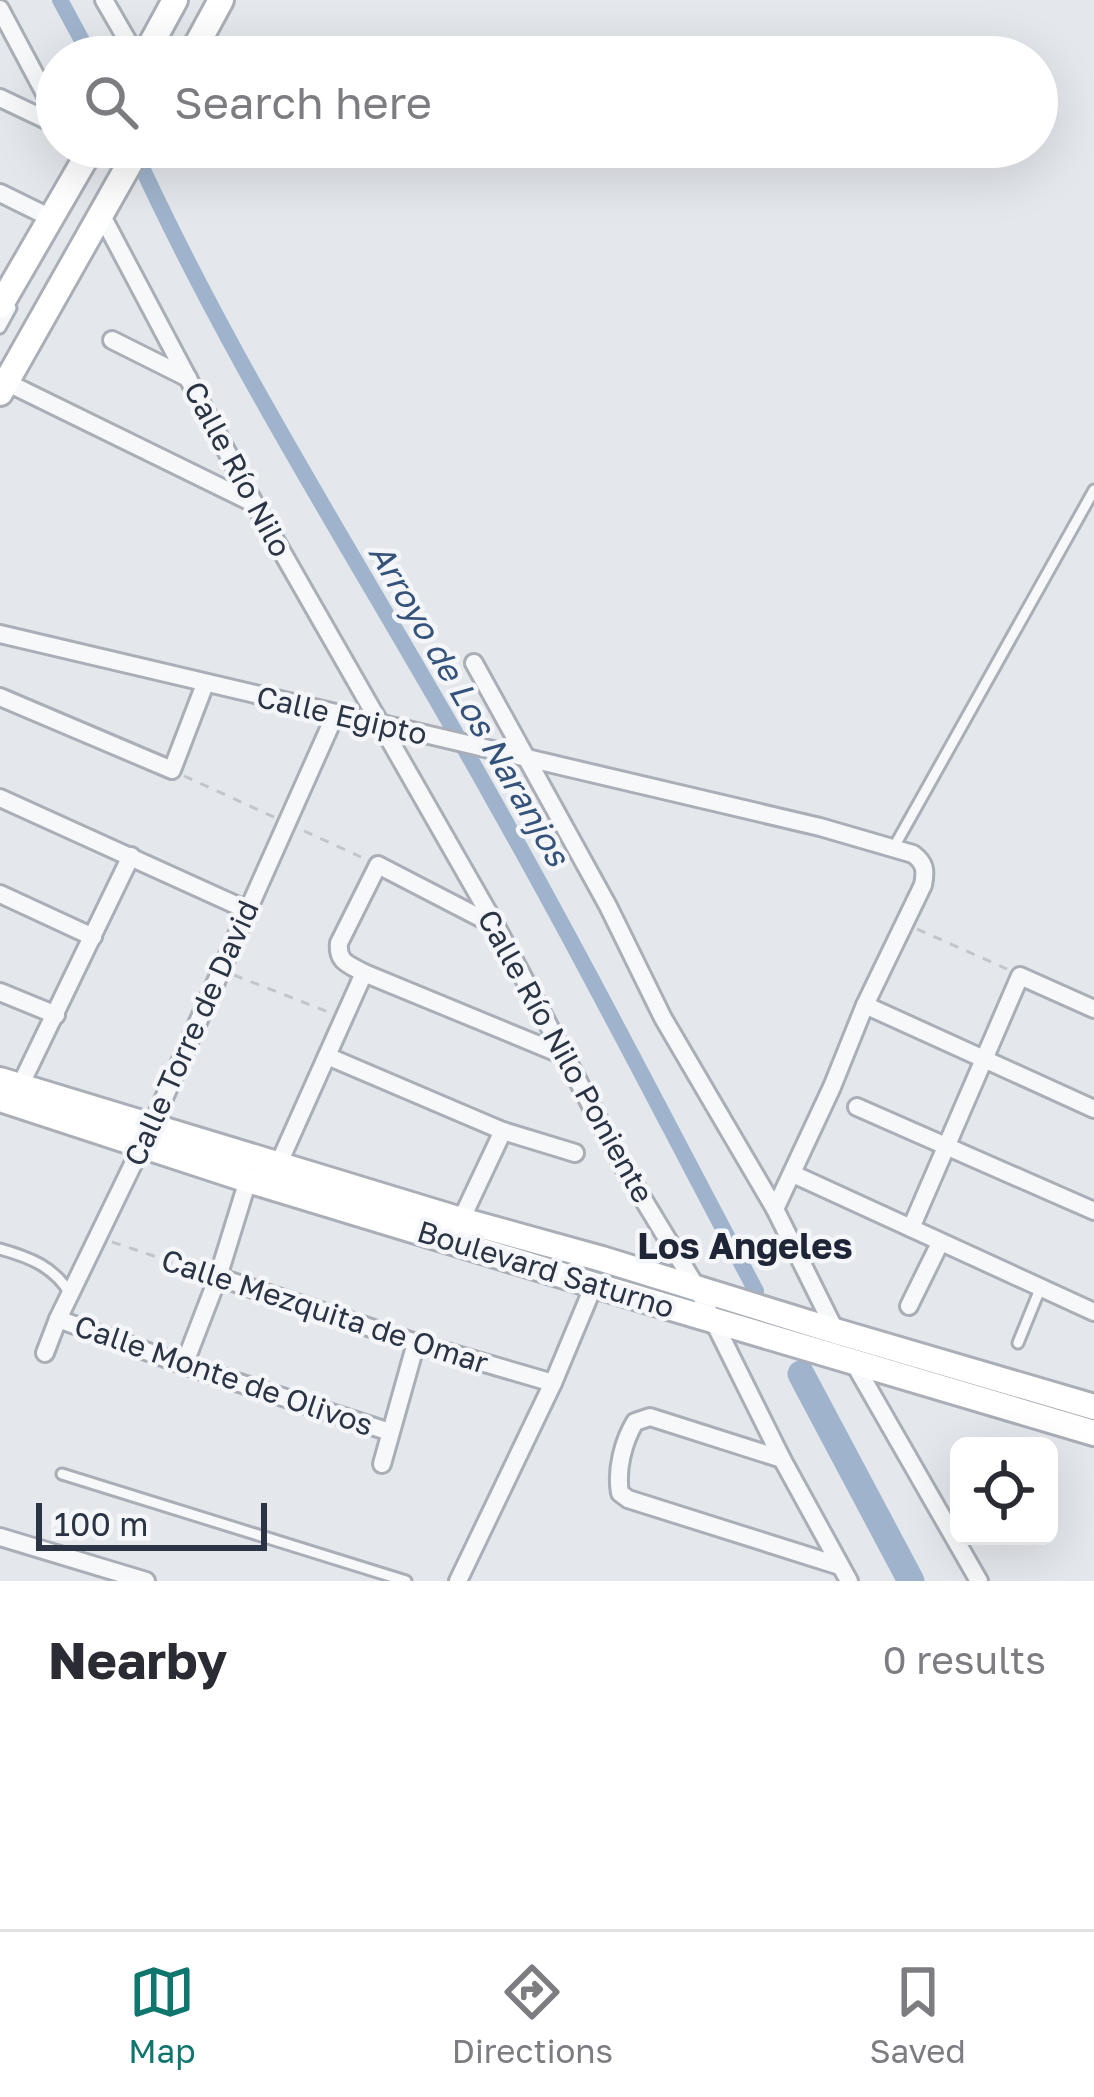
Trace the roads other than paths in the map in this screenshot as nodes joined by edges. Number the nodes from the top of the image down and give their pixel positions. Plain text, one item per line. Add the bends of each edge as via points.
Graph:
1 (104, 0) edge
2 (176, 0) edge
3 (188, 0) edge
4 (211, 0) edge
5 (221, 0) edge
6 (0, 9) edge
7 (127, 36) edge
8 (154, 36) edge
9 (168, 36) edge
10 (191, 36) edge
11 (201, 36) edge
12 (36, 79) edge
13 (0, 98) edge
14 (36, 112) edge
15 (76, 168) edge
16 (92, 168) edge
17 (122, 168) edge
18 (123, 168) edge
19 (0, 193) edge
20 (100, 214) junction
21 (51, 218) junction
22 (3, 292) edge
23 (0, 328) edge
24 (112, 340) dead end
25 (189, 378) junction
26 (2, 383) edge
27 (1094, 490) edge
28 (254, 503) junction
29 (0, 634) edge
30 (474, 663) dead end
31 (205, 684) junction
32 (0, 697) edge
33 (336, 713) junction
34 (380, 723) junction
35 (526, 758) junction
36 (0, 798) edge
37 (893, 847) junction
38 (131, 856) junction
39 (0, 894) edge
40 (247, 910) junction
41 (496, 926) junction
42 (93, 937) junction
43 (364, 973) junction
44 (0, 992) edge
45 (865, 1005) junction
46 (1094, 1010) edge
47 (56, 1015) junction
48 (563, 1055) junction
49 (327, 1056) junction
50 (984, 1059) junction
51 (7, 1088) edge
52 (857, 1107) dead end
53 (1094, 1109) edge
54 (503, 1131) junction
55 (147, 1135) junction
56 (947, 1146) junction
57 (574, 1153) dead end
58 (279, 1163) junction
59 (793, 1174) junction
60 (248, 1180) junction
61 (775, 1209) junction
62 (1094, 1211) edge
63 (461, 1220) junction
64 (911, 1228) junction
65 (940, 1243) junction
66 (0, 1249) edge
67 (218, 1277) junction
68 (593, 1285) junction
69 (697, 1288) junction
70 (1040, 1289) junction
71 (70, 1294) junction
72 (909, 1306) dead end
73 (1094, 1312) edge
74 (58, 1318) junction
75 (713, 1319) junction
76 (835, 1331) junction
77 (416, 1342) junction
78 (1018, 1342) dead end
79 (45, 1353) dead end
80 (854, 1363) junction
81 (184, 1365) junction
82 (553, 1383) junction
83 (1094, 1407) edge
84 (390, 1432) junction
85 (1094, 1432) edge
86 (782, 1459) junction
87 (382, 1464) dead end
88 (62, 1474) dead end
89 (0, 1537) edge
90 (844, 1573) edge
91 (146, 1581) edge
92 (406, 1581) edge
93 (458, 1581) edge
94 (979, 1581) edge

1 - 7 street
2 - 8 street
3 - 9 lane
4 - 10 lane
5 - 11 street
6 - 12 street
13 - 14 street
15 - 21 street
16 - 23 lane
17 - 26 lane
18 - 20 street
19 - 21 street
20 - 25 street, Calle Río Nilo
20 - 26 street
21 - 22 street
24 - 25 street
25 - 28 street, Calle Río Nilo
26 - 28 street
27 - 37 lane
28 - 34 street, Calle Río Nilo
29 - 31 street, Calle Egipto
30 - 35 street
31 - 32 street via 172,770
31 - 33 street, Calle Egipto
33 - 34 street, Calle Egipto
33 - 40 street, Calle Torre de David
34 - 35 street, Calle Egipto
34 - 41 street, Calle Río Nilo Poniente
35 - 37 street, Calle Egipto
35 - 61 street
36 - 38 street
37 - 45 street via 913,854 926,873
38 - 40 street
38 - 42 street
39 - 42 street
40 - 55 street, Calle Torre de David
41 - 43 street via 378,865 339,943 341,961
41 - 48 street, Calle Río Nilo Poniente
42 - 47 street
43 - 48 street
43 - 49 street
44 - 47 street
45 - 50 street
45 - 59 street
46 - 50 street via 1021,976
47 - 51 street
48 - 69 street, Calle Río Nilo Poniente
49 - 54 street
49 - 58 street
50 - 53 street
50 - 56 street
51 - 55 street, Boulevard Saturno
52 - 56 street
54 - 57 street
54 - 63 street
55 - 58 street, Boulevard Saturno
55 - 60 street, Boulevard Saturno
55 - 71 street, Calle Torre de David
56 - 62 street
56 - 64 street
58 - 63 street, Boulevard Saturno
59 - 61 street
59 - 64 street
60 - 67 street
60 - 68 street, Boulevard Saturno
61 - 76 street
63 - 69 street, Boulevard Saturno
64 - 65 street
65 - 70 street
65 - 72 street
66 - 71 lane via 30,1257 62,1278
67 - 77 street, Calle Mezquita de Omar
67 - 81 street
68 - 75 street, Boulevard Saturno
68 - 82 street
69 - 75 street, Calle Río Nilo Poniente
69 - 76 street, Boulevard Saturno
70 - 73 street
70 - 78 lane
71 - 74 street, Calle Torre de David
74 - 79 street, Calle Torre de David
74 - 81 street, Calle Monte de Olivos
75 - 80 street, Boulevard Saturno
75 - 86 street, Calle Río Nilo Poniente
76 - 80 street
76 - 83 street, Boulevard Saturno
77 - 82 street, Calle Mezquita de Omar
77 - 84 street
80 - 85 street, Boulevard Saturno
80 - 94 street
81 - 84 street, Calle Monte de Olivos
82 - 93 street
84 - 87 street
86 - 90 street, Calle Río Nilo Poniente
86 - 90 street via 643,1418 629,1432 617,1480 628,1499
88 - 92 lane
89 - 91 street

